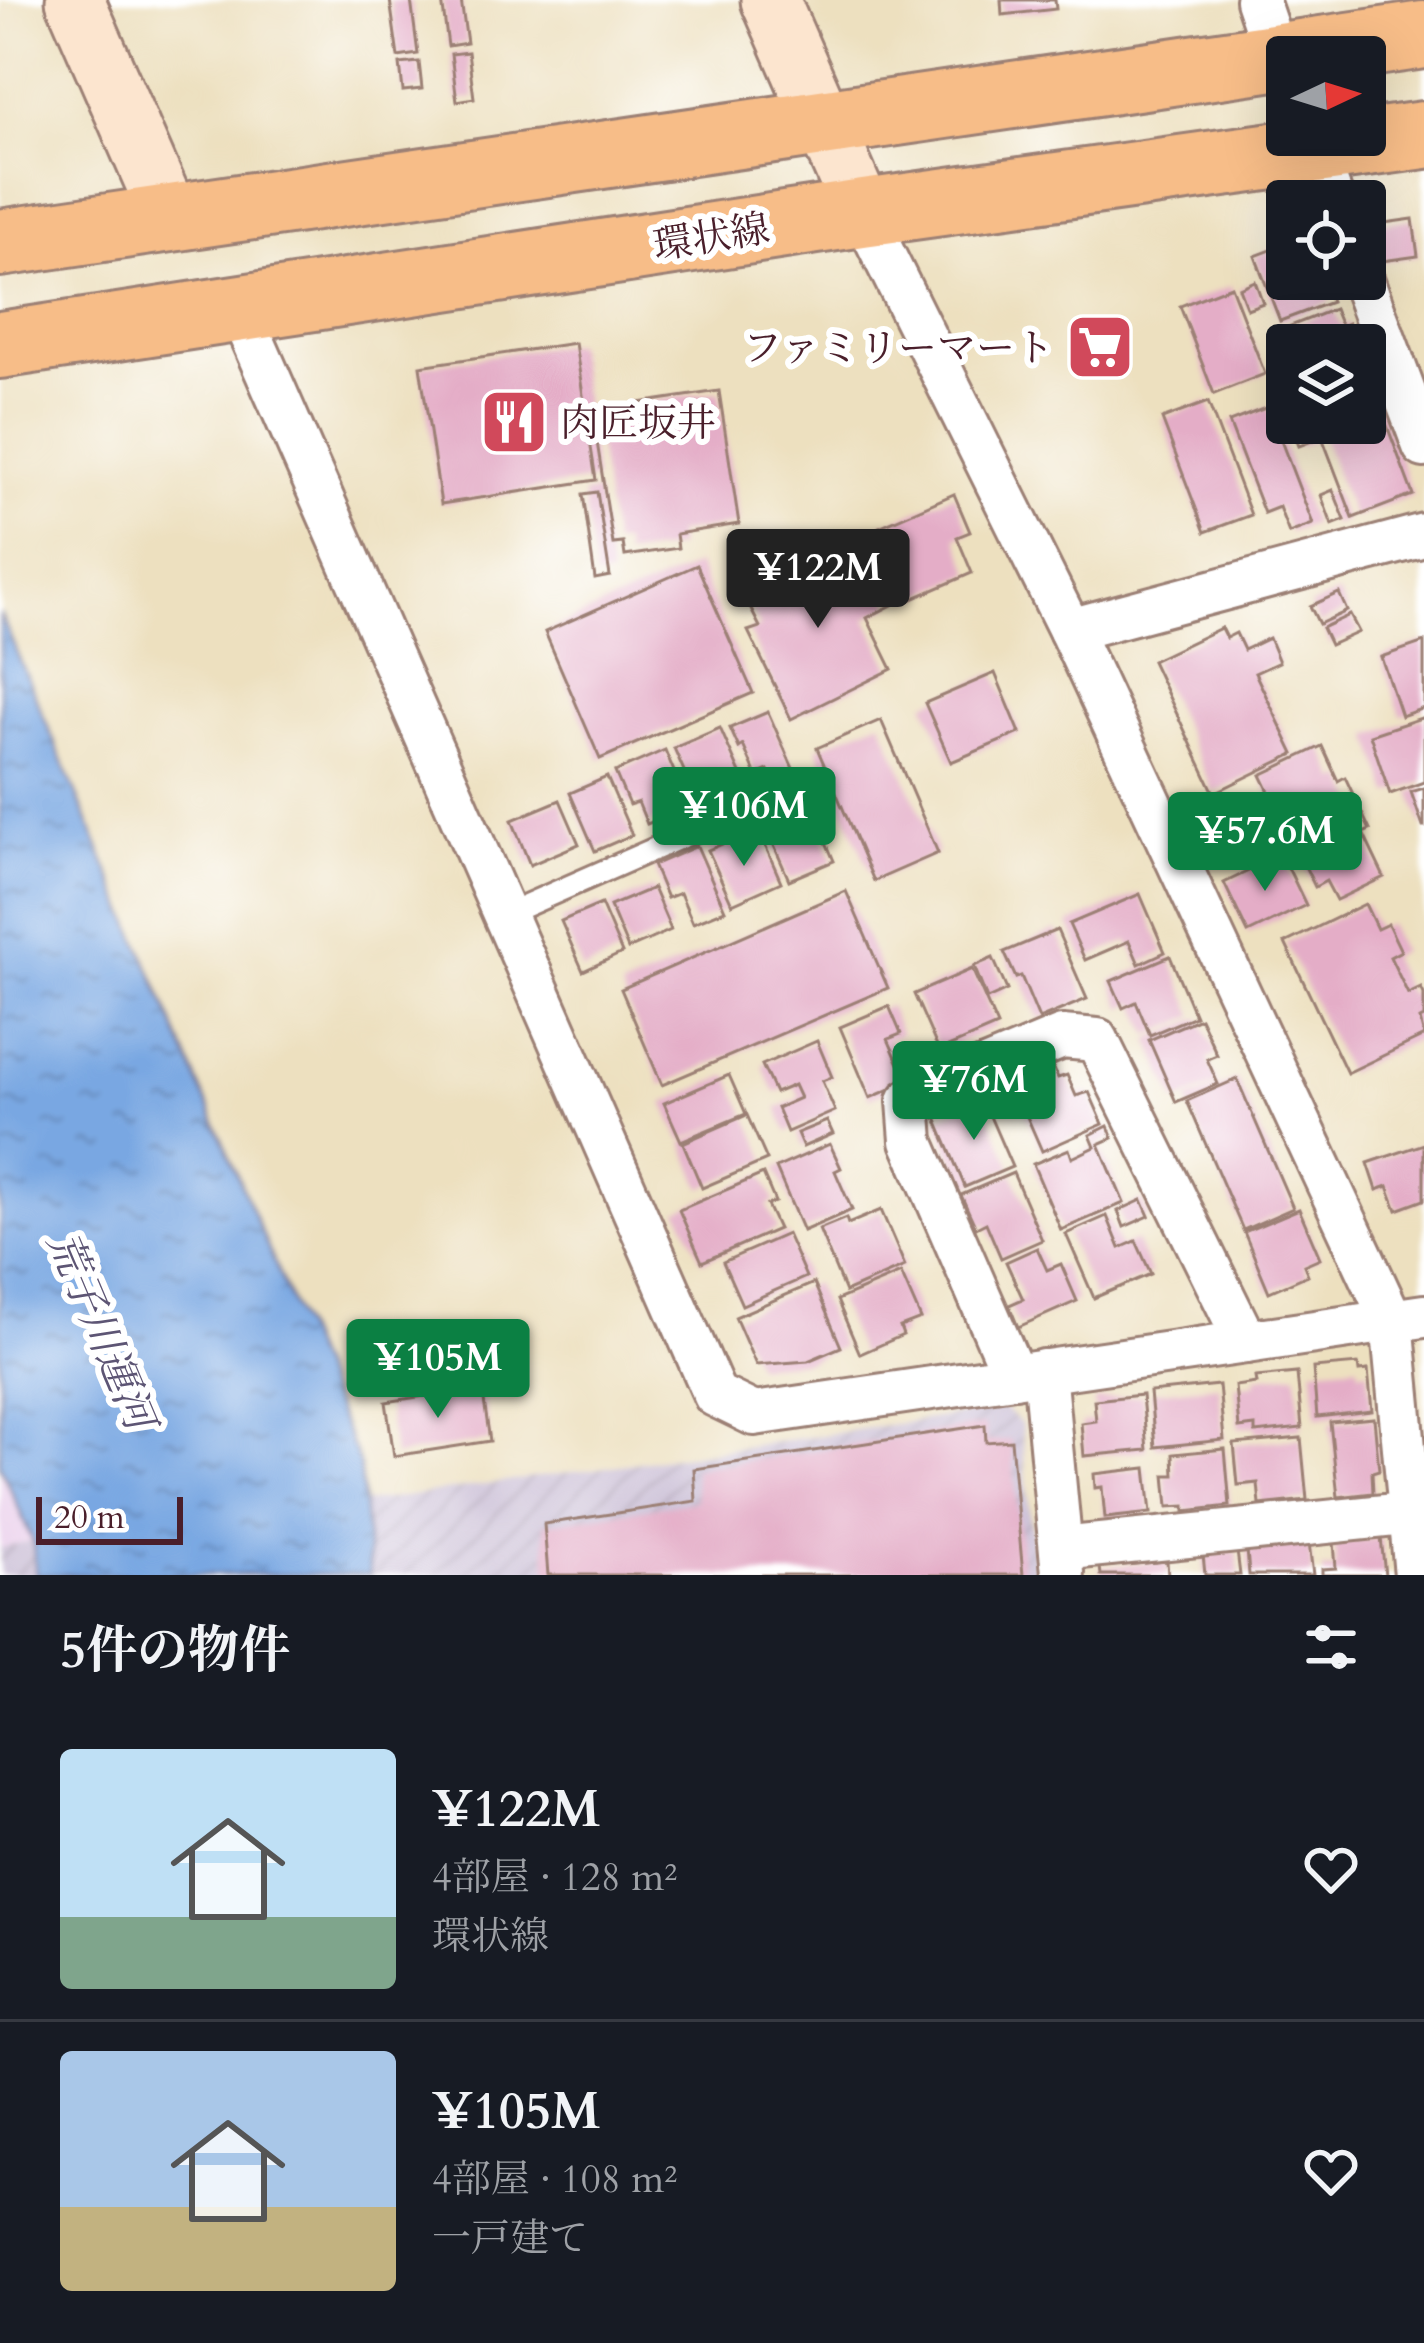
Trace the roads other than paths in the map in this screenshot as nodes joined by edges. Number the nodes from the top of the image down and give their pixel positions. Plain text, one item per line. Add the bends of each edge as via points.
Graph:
1 (75, 0) edge
2 (770, 0) edge
3 (1267, 28) edge
4 (1424, 35) edge
5 (824, 121) junction
6 (1424, 135) edge
7 (1324, 176) edge
8 (863, 213) junction
9 (170, 218) junction
10 (0, 243) edge
11 (1370, 300) edge
12 (238, 309) junction
13 (0, 345) edge
14 (1424, 446) edge
15 (1424, 535) edge
16 (1070, 630) junction
17 (752, 806) dead end
18 (504, 914) junction
19 (1408, 1319) edge
20 (1246, 1342) junction
21 (1029, 1373) junction
22 (1417, 1513) edge
23 (1062, 1562) edge
24 (1416, 1575) edge

1 - 9 street
2 - 5 street
3 - 4 main road
3 - 5 main road
5 - 8 street
5 - 9 main road
6 - 7 main road, 環状線
7 - 8 main road, 環状線
8 - 12 main road, 環状線
8 - 16 street
9 - 10 main road
11 - 14 street
12 - 13 main road, 環状線
12 - 18 street
15 - 16 street
16 - 19 street
17 - 18 lane
18 - 21 street via 715,1395 754,1414
19 - 20 street
19 - 22 street
20 - 21 street
20 - 21 street via 1097,1040 1062,1037 909,1101 912,1142
21 - 23 street
22 - 23 street
22 - 24 street

